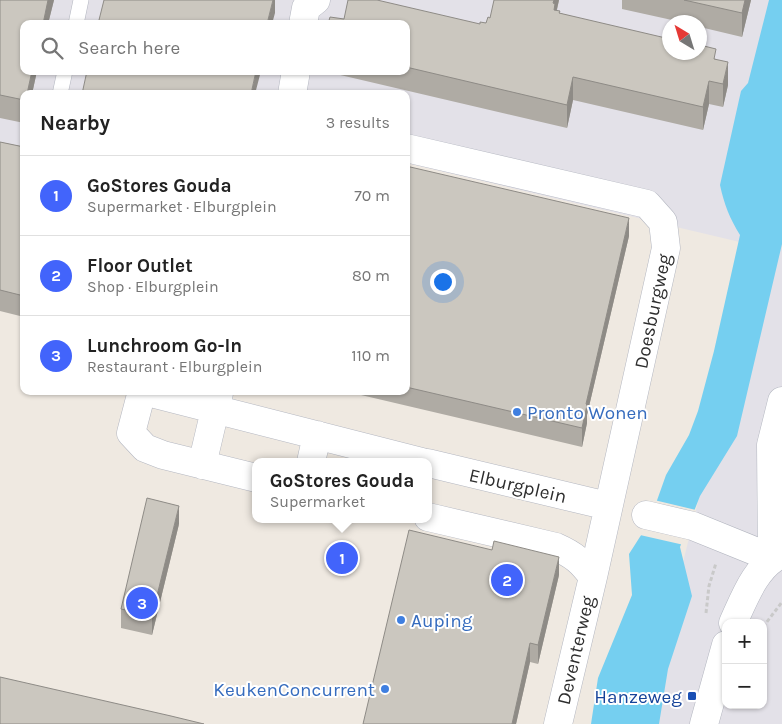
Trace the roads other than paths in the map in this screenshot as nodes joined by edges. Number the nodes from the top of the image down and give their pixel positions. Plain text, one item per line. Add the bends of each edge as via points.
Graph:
1 (81, 0) edge
2 (316, 0) edge
3 (77, 20) edge
4 (304, 20) edge
5 (64, 75) edge
6 (295, 75) edge
7 (61, 90) edge
8 (293, 90) edge
9 (410, 149) edge
10 (141, 395) edge
11 (176, 395) edge
12 (218, 400) edge
13 (782, 402) edge
14 (317, 436) junction
15 (312, 458) edge
16 (406, 458) edge
17 (432, 464) edge
18 (202, 465) junction
19 (252, 477) edge
20 (608, 506) junction
21 (646, 516) dead end
22 (432, 519) edge
23 (777, 556) edge
24 (593, 577) junction
25 (735, 619) edge
26 (722, 659) edge
27 (558, 724) edge
28 (704, 724) edge

1 - 3 lane
2 - 4 street via 306,8
5 - 7 lane
6 - 8 street
9 - 20 street, Doesburgweg via 647,204 663,222 666,248
10 - 18 street via 131,433 145,448
11 - 12 street
12 - 14 street
12 - 18 street
13 - 23 street via 771,445
14 - 15 street
14 - 16 street
17 - 20 street, Elburgplein
18 - 19 street
20 - 24 street, Doesburgweg
21 - 23 street via 693,526
22 - 24 street via 556,547 573,555
23 - 25 street via 751,584
24 - 27 street, Deventerweg
26 - 28 street

